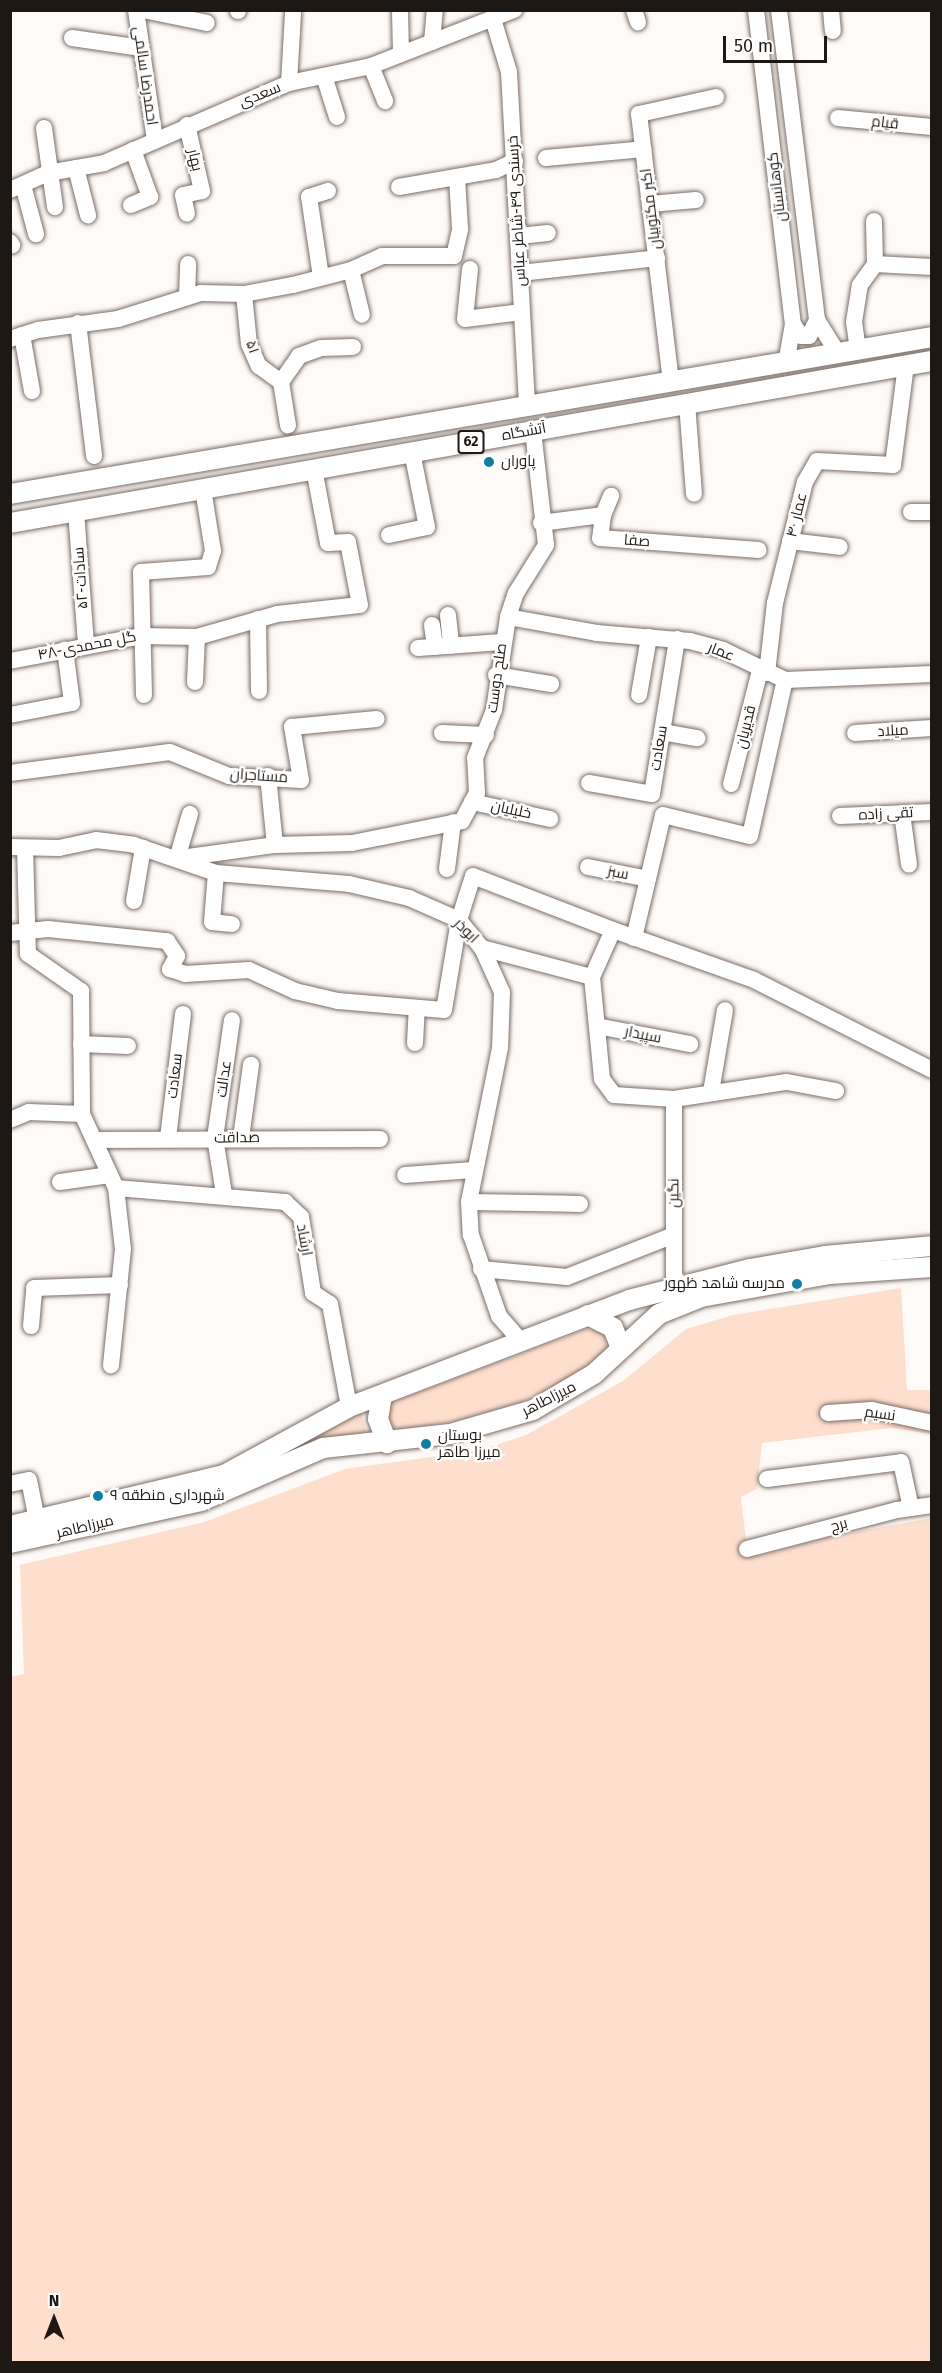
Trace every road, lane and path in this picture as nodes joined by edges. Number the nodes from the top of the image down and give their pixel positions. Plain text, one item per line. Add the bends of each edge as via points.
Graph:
1 (136, 10) edge
2 (143, 10) edge
3 (400, 10) edge
4 (435, 10) edge
5 (514, 10) edge
6 (756, 10) edge
7 (779, 10) edge
8 (831, 10) edge
9 (293, 13) dead end
10 (493, 19) junction
11 (207, 23) dead end
12 (834, 31) dead end
13 (72, 38) dead end
14 (432, 42) junction
15 (141, 48) junction
16 (401, 54) junction
17 (371, 66) junction
18 (324, 76) junction
19 (289, 83) junction
20 (716, 97) dead end
21 (385, 101) dead end
22 (337, 117) dead end
23 (838, 118) dead end
24 (187, 126) junction
25 (932, 127) edge
26 (44, 128) dead end
27 (155, 141) junction
28 (644, 149) junction
29 (133, 150) junction
30 (546, 158) dead end
31 (515, 161) junction
32 (76, 168) junction
33 (47, 174) junction
34 (457, 177) junction
35 (21, 186) edge
36 (399, 187) dead end
37 (328, 191) dead end
38 (696, 200) dead end
39 (650, 204) junction
40 (131, 205) dead end
41 (56, 207) dead end
42 (187, 214) dead end
43 (88, 215) dead end
44 (874, 221) dead end
45 (549, 233) dead end
46 (36, 234) dead end
47 (519, 236) junction
48 (657, 258) junction
49 (188, 264) dead end
50 (875, 264) junction
51 (932, 267) edge
52 (470, 269) dead end
53 (351, 270) junction
54 (520, 273) junction
55 (321, 277) junction
56 (244, 294) junction
57 (187, 297) junction
58 (522, 312) junction
59 (362, 315) dead end
60 (817, 320) junction
61 (78, 323) junction
62 (793, 324) junction
63 (928, 336) edge
64 (16, 337) edge
65 (353, 347) dead end
66 (858, 350) junction
67 (838, 353) junction
68 (932, 361) edge
69 (786, 362) junction
70 (906, 365) junction
71 (281, 382) junction
72 (672, 382) junction
73 (32, 391) dead end
74 (687, 404) junction
75 (527, 406) junction
76 (288, 424) dead end
77 (533, 431) junction
78 (411, 452) junction
79 (94, 456) dead end
80 (315, 469) junction
81 (203, 489) junction
82 (10, 494) edge
83 (694, 494) dead end
84 (611, 496) dead end
85 (76, 511) junction
86 (912, 512) dead end
87 (932, 512) edge
88 (603, 515) junction
89 (10, 523) edge
90 (541, 523) junction
91 (389, 535) dead end
92 (790, 541) junction
93 (840, 547) dead end
94 (759, 550) dead end
95 (448, 615) dead end
96 (508, 617) junction
97 (258, 620) junction
98 (432, 626) dead end
99 (141, 636) junction
100 (197, 637) junction
101 (649, 637) junction
102 (677, 639) junction
103 (502, 642) junction
104 (86, 644) junction
105 (435, 647) junction
106 (65, 649) junction
107 (10, 660) edge
108 (763, 672) junction
109 (932, 674) edge
110 (496, 675) junction
111 (785, 680) junction
112 (195, 682) dead end
113 (551, 684) dead end
114 (259, 691) dead end
115 (144, 695) dead end
116 (639, 695) dead end
117 (10, 715) edge
118 (377, 718) dead end
119 (932, 728) edge
120 (662, 732) junction
121 (442, 733) dead end
122 (855, 733) dead end
123 (486, 735) junction
124 (697, 738) dead end
125 (10, 773) edge
126 (268, 776) junction
127 (589, 783) dead end
128 (731, 784) dead end
129 (472, 802) junction
130 (932, 812) edge
131 (902, 813) junction
132 (191, 816) dead end
133 (840, 816) dead end
134 (550, 819) dead end
135 (453, 822) junction
136 (275, 845) junction
137 (18, 847) edge
138 (143, 848) junction
139 (177, 859) junction
140 (909, 865) dead end
141 (588, 867) dead end
142 (447, 868) dead end
143 (216, 873) junction
144 (648, 879) junction
145 (134, 901) dead end
146 (459, 920) junction
147 (232, 924) dead end
148 (614, 930) junction
149 (19, 932) edge
150 (634, 938) junction
151 (482, 948) junction
152 (592, 977) junction
153 (417, 1008) junction
154 (725, 1010) dead end
155 (183, 1014) dead end
156 (232, 1020) dead end
157 (597, 1026) junction
158 (415, 1043) dead end
159 (81, 1044) junction
160 (690, 1044) dead end
161 (128, 1046) dead end
162 (251, 1065) dead end
163 (932, 1070) edge
164 (836, 1091) dead end
165 (711, 1092) junction
166 (674, 1099) junction
167 (82, 1114) junction
168 (10, 1120) edge
169 (168, 1138) junction
170 (215, 1138) junction
171 (241, 1138) junction
172 (380, 1139) dead end
173 (94, 1140) junction
174 (473, 1170) junction
175 (405, 1175) dead end
176 (113, 1181) junction
177 (60, 1182) dead end
178 (224, 1194) junction
179 (469, 1202) junction
180 (580, 1204) dead end
181 (674, 1235) junction
182 (932, 1246) edge
183 (932, 1267) edge
184 (481, 1269) junction
185 (120, 1285) junction
186 (674, 1286) junction
187 (588, 1315) junction
188 (31, 1326) dead end
189 (522, 1342) junction
190 (621, 1348) junction
191 (111, 1365) dead end
192 (382, 1396) junction
193 (349, 1407) junction
194 (828, 1413) dead end
195 (932, 1423) edge
196 (387, 1443) junction
197 (767, 1479) dead end
198 (10, 1485) edge
199 (932, 1505) edge
200 (911, 1508) junction
201 (37, 1520) junction
202 (10, 1526) edge
203 (10, 1543) edge
204 (747, 1549) dead end

1 - 15 street, احمدرضا سالمی
2 - 11 street
3 - 16 street
4 - 14 street
5 - 10 street, سعدی
6 - 62 street, کوهانستان
7 - 60 street, کوهانستان
8 - 12 street
9 - 19 street
10 - 14 street, سعدی
10 - 31 street, خرسندی ۴۹-شاطر عباس via 509,72
13 - 15 street
14 - 16 street, سعدی
15 - 27 street, احمدرضا سالمی
16 - 17 street, سعدی
17 - 18 street, سعدی
17 - 21 street
18 - 19 street, سعدی
18 - 22 street
19 - 24 street, سعدی
20 - 28 street, اکبر مکتوبیان via 639,114
23 - 25 street, قیام
24 - 27 street, سعدی
24 - 42 street, بهار via 202,191 183,195
26 - 33 street
27 - 29 street, سعدی
28 - 30 street
28 - 39 street, اکبر مکتوبیان
29 - 32 street, سعدی
29 - 40 street via 150,197
31 - 34 street via 496,170
31 - 47 street, خرسندی ۴۹-شاطر عباس
32 - 33 street, سعدی
32 - 43 street
33 - 35 street, سعدی
33 - 41 street
34 - 36 street
34 - 53 street via 460,229 454,256 382,256
35 - 46 street
37 - 55 street via 309,197
38 - 39 street
39 - 48 street, اکبر مکتوبیان
44 - 50 street
45 - 47 street
47 - 54 street, خرسندی ۴۹-شاطر عباس
48 - 54 street
48 - 72 street, اکبر مکتوبیان
49 - 57 street
50 - 51 street
50 - 66 street via 860,285 854,322
52 - 58 street via 465,320
53 - 55 street
53 - 59 street
54 - 58 street, خرسندی ۴۹-شاطر عباس
55 - 56 street
56 - 57 street via 201,293
56 - 71 street, ۵۱ via 249,344 259,366
57 - 61 street via 118,320
58 - 75 street, خرسندی ۴۹-شاطر عباس
60 - 62 street via 809,336 801,336
60 - 67 street, کوهانستان
61 - 64 street
61 - 79 street
62 - 69 street, کوهانستان
63 - 66 main road, آتشگاه / 62
64 - 73 street
65 - 71 street via 321,348 299,356
66 - 67 main road, آتشگاه / 62
67 - 69 main road, آتشگاه / 62
68 - 70 main road, آتشگاه / 62
69 - 72 main road, آتشگاه / 62
70 - 74 main road, آتشگاه / 62
70 - 92 street, ۴۰ عمار via 893,465 817,461 805,482
71 - 76 street
72 - 75 main road, آتشگاه / 62
74 - 77 main road, آتشگاه / 62
74 - 83 street
75 - 82 main road, آتشگاه / 62
77 - 78 main road, آتشگاه / 62
77 - 90 street, صلح دوست
78 - 80 main road, آتشگاه / 62
78 - 91 street via 427,527
80 - 81 main road, آتشگاه / 62
80 - 97 street, ۴۸-گل محمدی via 328,543 348,542 360,606
81 - 85 main road, آتشگاه / 62
81 - 99 street via 213,551 208,567 141,572
84 - 88 street
85 - 89 main road, آتشگاه / 62
85 - 104 street, ۵۲-سادات
86 - 87 street
88 - 90 street
88 - 94 street, صفا via 600,538
90 - 96 street, صلح دوست via 546,545 516,593
92 - 93 street
92 - 108 street, ۴۰ عمار
95 - 105 street
96 - 101 street, عمار
96 - 103 street, صلح دوست
97 - 100 street, ۴۸-گل محمدی
97 - 114 street
98 - 105 street
99 - 100 street, ۴۸-گل محمدی
99 - 104 street, ۴۸-گل محمدی
99 - 115 street
100 - 112 street
101 - 102 street, عمار
101 - 116 street
102 - 108 street, عمار via 723,650
102 - 120 street, سعادت
103 - 105 street
103 - 110 street, صلح دوست
104 - 106 street, ۴۸-گل محمدی
106 - 107 street, ۴۸-گل محمدی
106 - 117 street via 72,703
108 - 111 street, عمار
108 - 128 street, قدیریان
109 - 111 street, عمار
110 - 113 street
110 - 123 street, صلح دوست
111 - 144 street via 750,836 663,815
118 - 126 street, مستاجران via 292,727 301,780
119 - 122 street, میلاد
120 - 124 street
120 - 127 street, سعادت via 652,794
121 - 123 street
123 - 129 street, صلح دوست via 475,758 477,793
125 - 126 street, مستاجران via 170,752 229,776
126 - 136 street
129 - 134 street, خلیلیان
129 - 135 street via 462,821
130 - 131 street, تقی زاده
131 - 133 street, تقی زاده
131 - 140 street
132 - 139 street
135 - 136 street via 352,843
135 - 142 street
136 - 139 street
137 - 138 street, ابوذر via 96,840
137 - 149 street
138 - 139 street, ابوذر
138 - 145 street
139 - 143 street, ابوذر
141 - 144 street, سبز
143 - 146 street, ابوذر via 349,884 409,898
143 - 147 street via 212,922
144 - 150 street
146 - 148 street via 473,876
146 - 151 street, ابوذر
146 - 153 street via 444,1010
148 - 150 street
148 - 152 street
149 - 153 street via 167,941 177,956 170,969 185,974 249,970 294,991 338,1001
149 - 159 street via 28,954 81,991
150 - 163 street via 754,980
151 - 152 street
151 - 174 street, ابوذر via 502,992 500,1048
152 - 157 street
153 - 158 street
154 - 165 street
155 - 169 street, سعادت
156 - 170 street, عدالت
157 - 160 street, سپیدار
157 - 166 street via 602,1079 614,1095
159 - 161 street
159 - 167 street
162 - 171 street
164 - 165 street via 787,1082
165 - 166 street
166 - 181 street, نگین
167 - 168 street via 29,1112
167 - 173 street
169 - 170 street, صداقت
169 - 173 street, صداقت
170 - 171 street, صداقت
170 - 178 street, عدالت
171 - 172 street, صداقت
173 - 176 street
174 - 175 street
174 - 179 street, ابوذر
176 - 177 street, ارشاد
176 - 178 street, ارشاد
176 - 185 street via 123,1249
178 - 193 street, ارشاد via 285,1202 301,1217 313,1293 330,1304
179 - 180 street
179 - 184 street, ابوذر
181 - 184 street via 567,1277
181 - 186 street, نگین
182 - 186 main road, میرزاطاهر via 825,1256
183 - 190 main road, میرزاطاهر via 830,1274 701,1297 659,1314
184 - 189 street, ابوذر via 499,1316
185 - 188 street via 34,1287
185 - 191 street
186 - 187 main road, میرزاطاهر
187 - 189 main road, میرزاطاهر
187 - 190 main road via 613,1328
189 - 192 main road, میرزاطاهر
190 - 196 main road, میرزاطاهر via 594,1374 532,1410 450,1434
192 - 193 main road, میرزاطاهر
192 - 196 main road via 378,1419
193 - 201 main road, میرزاطاهر via 224,1475
194 - 195 street, نسیم via 872,1410
196 - 203 main road, میرزاطاهر via 323,1448 201,1501
197 - 200 street via 901,1462
198 - 201 street via 29,1480
199 - 200 street, برج
200 - 204 street, برج
201 - 202 main road, میرزاطاهر

